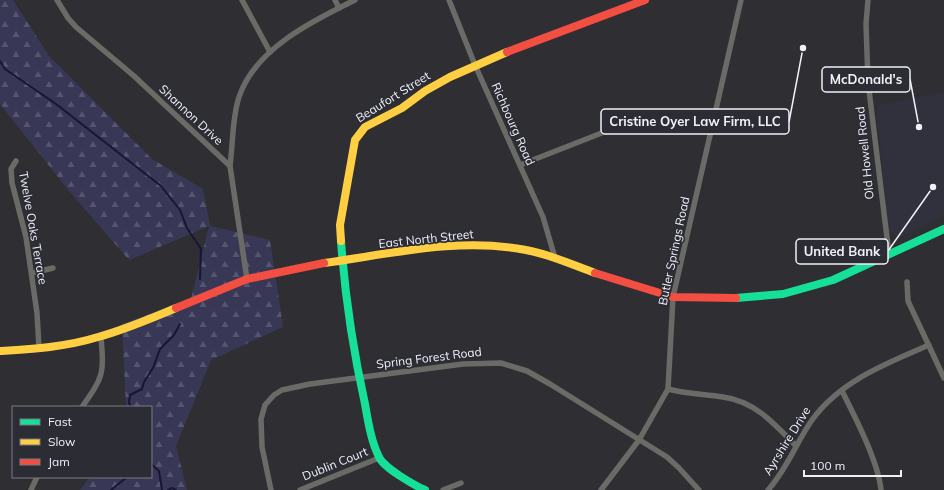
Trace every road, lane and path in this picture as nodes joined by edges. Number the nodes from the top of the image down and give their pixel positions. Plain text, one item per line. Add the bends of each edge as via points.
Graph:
1 (242, 0) edge
2 (335, 0) edge
3 (355, 0) edge
4 (449, 0) edge
5 (645, 0) edge
6 (741, 0) edge
7 (868, 0) edge
8 (60, 2) edge
9 (339, 8) junction
10 (270, 52) junction
11 (475, 65) junction
12 (712, 129) junction
13 (16, 161) dead end
14 (520, 165) junction
15 (230, 166) junction
16 (944, 229) edge
17 (889, 254) junction
18 (555, 258) junction
19 (342, 260) junction
20 (53, 268) dead end
21 (32, 273) junction
22 (247, 279) junction
23 (907, 282) dead end
24 (673, 297) junction
25 (100, 337) junction
26 (929, 345) junction
27 (39, 348) junction
28 (0, 351) edge
29 (359, 378) junction
30 (944, 378) edge
31 (668, 390) junction
32 (842, 391) junction
33 (83, 406) edge
34 (639, 440) junction
35 (795, 445) junction
36 (379, 458) junction
37 (37, 478) edge
38 (461, 483) dead end
39 (31, 490) edge
40 (271, 490) edge
41 (300, 490) edge
42 (426, 490) edge
43 (443, 490) edge
44 (601, 490) edge
45 (699, 490) edge
46 (768, 490) edge
47 (881, 490) edge

1 - 10 street
2 - 9 street
3 - 9 street
4 - 11 street, Richbourg Road
5 - 11 main road, Beaufort Street
6 - 12 street, Butler Springs Road
7 - 17 street, Old Howell Road via 868,82
8 - 15 street, Shannon Drive via 76,27 134,76
9 - 10 street via 299,29
10 - 15 street via 249,78 239,97
11 - 14 street, Richbourg Road
11 - 19 main road, Beaufort Street via 435,85 402,108 365,127 357,135 340,225
12 - 14 street via 685,122 644,120 617,127
12 - 24 street, Butler Springs Road
13 - 21 street, Twelve Oaks Terrace via 11,169 12,183
14 - 18 street, Richbourg Road via 543,217
15 - 22 street
16 - 17 main road, East North Street
17 - 24 main road, East North Street via 833,280 783,294 731,300
18 - 19 main road, East North Street via 528,250 476,245 448,246
18 - 24 main road, East North Street
19 - 22 main road, East North Street
19 - 29 main road, Beaufort Street
20 - 21 street
21 - 27 street, Twelve Oaks Terrace
22 - 25 main road, East North Street
23 - 26 street via 908,301
24 - 31 street, Butler Springs Road
25 - 27 main road, East North Street
25 - 33 street via 103,373
26 - 30 street
26 - 32 street, Ayrshire Drive via 869,372
27 - 28 main road, East North Street
29 - 34 street, Spring Forest Road via 463,364 492,362 509,365 527,371 550,384
29 - 36 main road, Beaufort Street
29 - 40 street, Spring Forest Road via 289,388 269,399 261,419 262,447
31 - 34 street, Butler Springs Road
31 - 35 street via 724,397 745,403 764,414
32 - 35 street, Ayrshire Drive via 821,409
32 - 47 street via 874,464
34 - 44 street, Butler Springs Road
34 - 45 street, Spring Forest Road via 667,457
35 - 46 street, Ayrshire Drive via 785,468
36 - 41 street, Dublin Court
36 - 42 main road via 410,484
37 - 39 street
38 - 43 street

